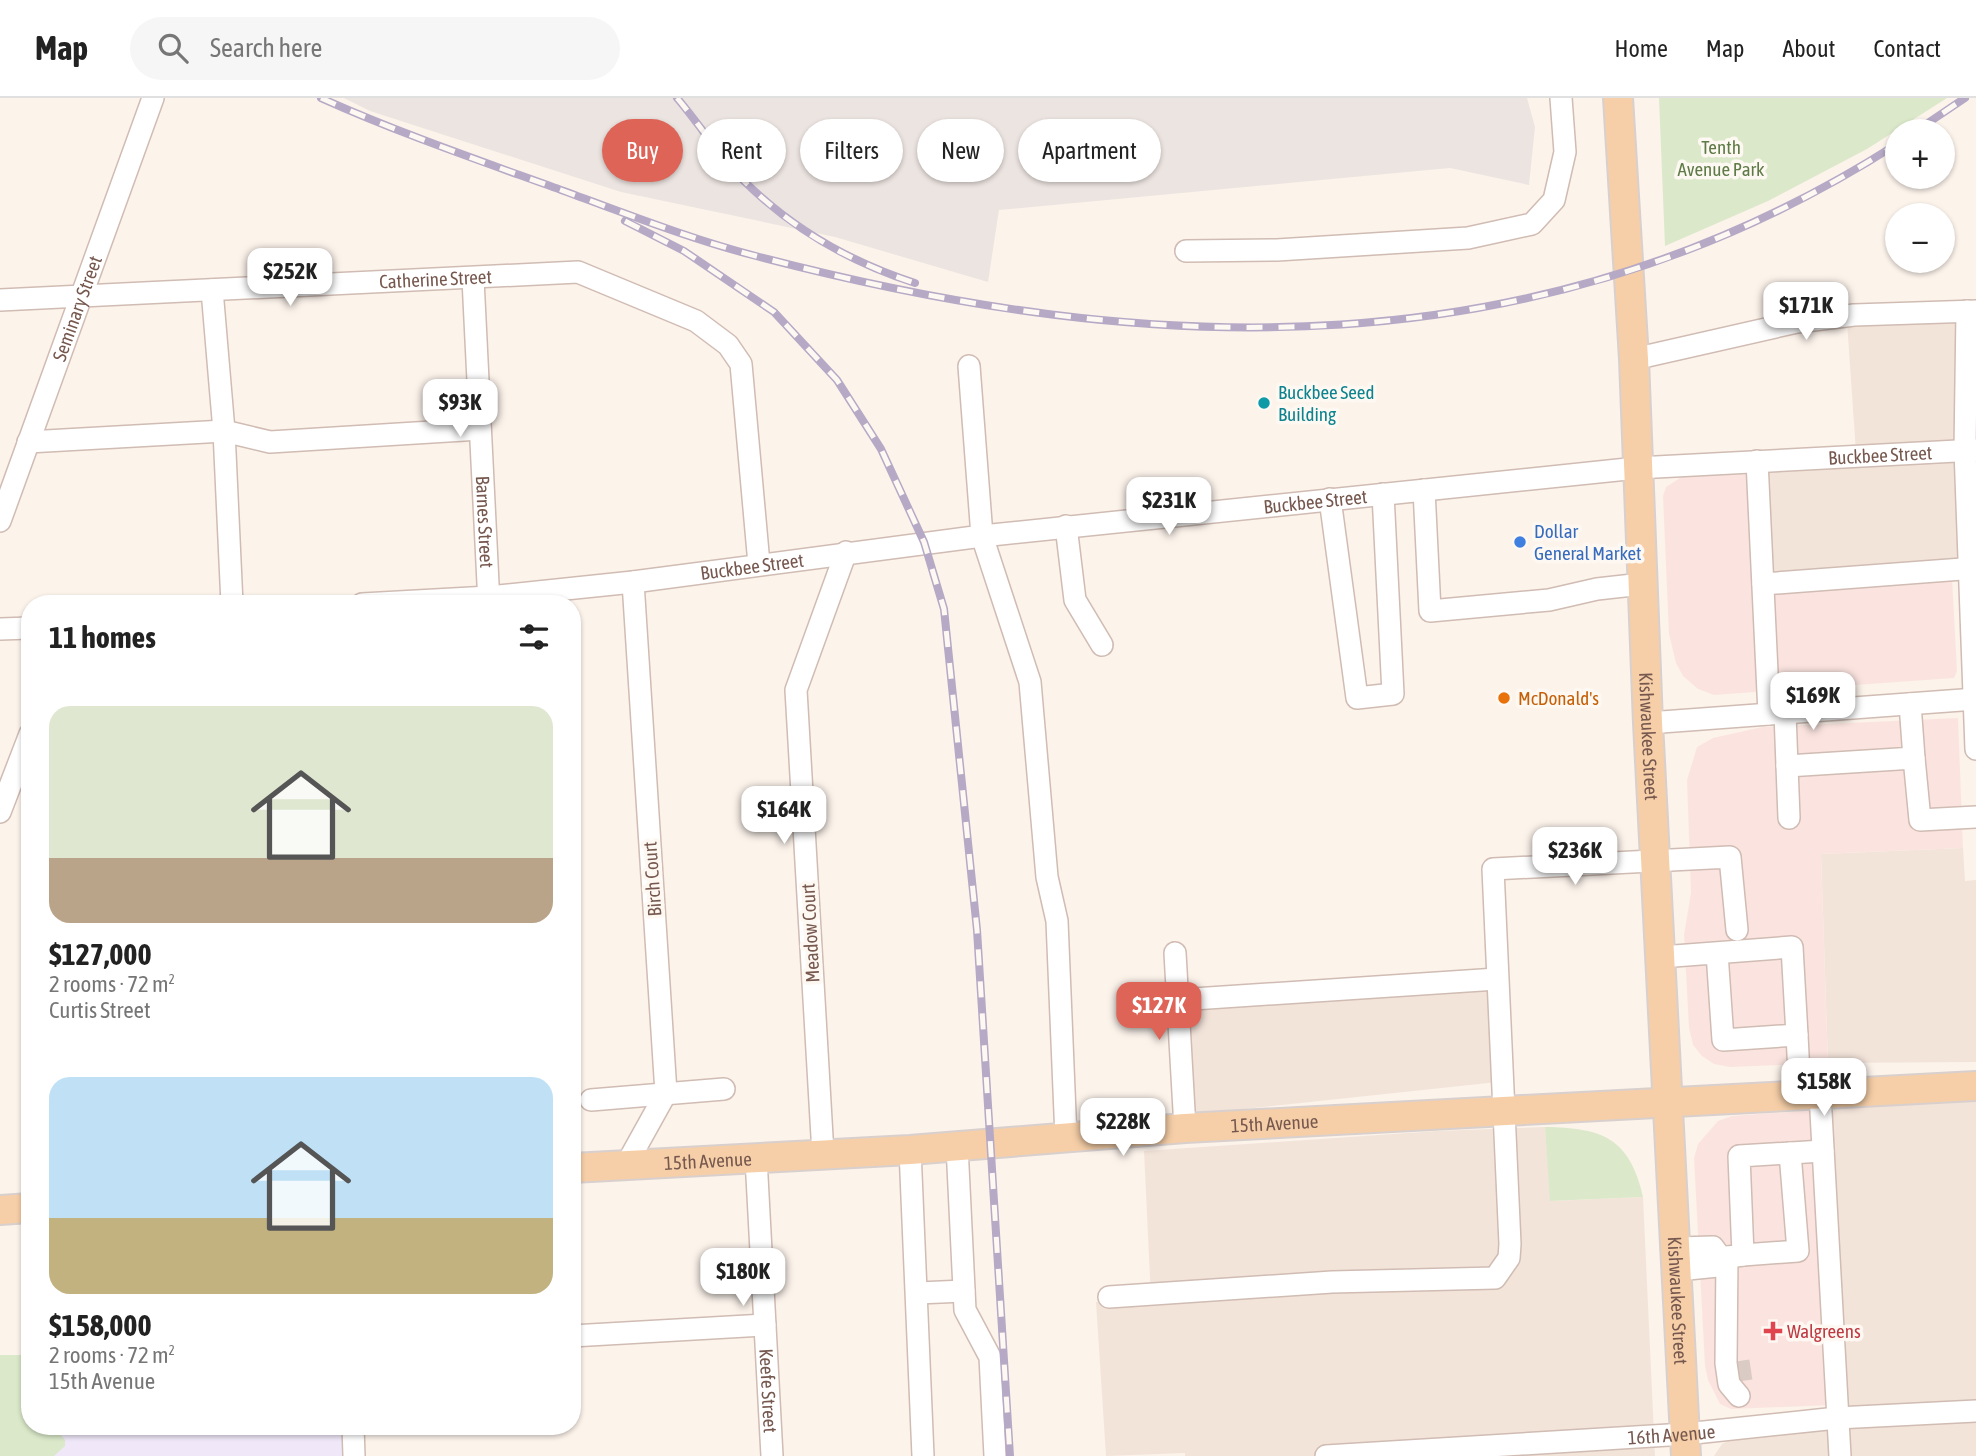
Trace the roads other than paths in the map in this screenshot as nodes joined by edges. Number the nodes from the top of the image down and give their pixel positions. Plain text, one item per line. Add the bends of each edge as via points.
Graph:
1 (153, 98) edge
2 (1561, 98) edge
3 (1618, 98) edge
4 (1186, 251) dead end
5 (473, 279) junction
6 (212, 290) junction
7 (81, 295) junction
8 (0, 300) edge
9 (1971, 311) edge
10 (1634, 359) junction
11 (969, 366) dead end
12 (480, 429) junction
13 (224, 431) junction
14 (1970, 450) edge
15 (16, 456) edge
16 (1758, 461) junction
17 (1637, 468) junction
18 (1424, 490) junction
19 (1383, 494) junction
20 (1331, 499) junction
21 (0, 521) edge
22 (1066, 526) junction
23 (982, 536) junction
24 (846, 552) junction
25 (759, 564) junction
26 (1973, 569) edge
27 (633, 582) junction
28 (1642, 584) junction
29 (1763, 584) junction
30 (232, 595) edge
31 (489, 595) edge
32 (529, 595) edge
33 (21, 628) edge
34 (0, 629) edge
35 (1102, 645) dead end
36 (1975, 700) edge
37 (1910, 704) junction
38 (1777, 714) junction
39 (1648, 723) junction
40 (1976, 749) edge
41 (21, 757) edge
42 (1914, 758) junction
43 (1787, 766) junction
44 (0, 812) edge
45 (1976, 817) edge
46 (1789, 818) dead end
47 (1656, 862) junction
48 (1737, 930) dead end
49 (1175, 953) dead end
50 (1717, 953) junction
51 (1661, 957) junction
52 (1497, 979) junction
53 (1178, 1000) junction
54 (1797, 1035) junction
55 (1976, 1086) edge
56 (724, 1089) dead end
57 (666, 1093) junction
58 (1810, 1094) junction
59 (591, 1100) dead end
60 (1670, 1101) junction
61 (1503, 1110) junction
62 (1185, 1128) junction
63 (1066, 1138) junction
64 (957, 1146) junction
65 (910, 1150) junction
66 (1823, 1151) junction
67 (1790, 1153) junction
68 (823, 1154) junction
69 (756, 1158) junction
70 (626, 1165) junction
71 (581, 1168) edge
72 (21, 1209) edge
73 (0, 1210) edge
74 (1730, 1257) junction
75 (1678, 1259) junction
76 (964, 1291) junction
77 (918, 1293) junction
78 (1109, 1297) dead end
79 (765, 1325) junction
80 (581, 1335) edge
81 (1729, 1340) junction
82 (1740, 1380) junction
83 (1976, 1411) edge
84 (1837, 1418) junction
85 (1741, 1426) junction
86 (353, 1435) edge
87 (1686, 1445) edge
88 (354, 1456) edge
89 (772, 1456) edge
90 (923, 1456) edge
91 (995, 1456) edge
92 (1326, 1456) edge
93 (1840, 1456) edge

1 - 7 street, Seminary Street
2 - 4 street via 1565,152 1557,188 1554,200 1532,224 1468,238
3 - 10 main road, Kishwaukee Street
5 - 6 street, Catherine Street
5 - 12 street, Barnes Street
5 - 25 street, Catherine Street via 578,272 696,321 728,345 741,364
6 - 7 street, Catherine Street
6 - 13 street
7 - 8 street, Catherine Street
7 - 15 street, Seminary Street
9 - 10 street via 1797,322
9 - 14 street
10 - 17 main road, Kishwaukee Street
11 - 23 street
12 - 13 street via 270,442
12 - 31 street, Barnes Street
13 - 15 street
13 - 30 street
14 - 16 street, Buckbee Street
14 - 26 street
15 - 21 street, Seminary Street
16 - 17 street, Buckbee Street
16 - 29 street
17 - 18 street, Buckbee Street
17 - 28 main road, Kishwaukee Street
18 - 19 street, Buckbee Street
18 - 28 street via 1430,611 1549,600
19 - 20 street, Buckbee Street
19 - 20 street via 1393,694 1357,698
20 - 22 street, Buckbee Street
22 - 23 street, Buckbee Street
22 - 35 street via 1074,600
23 - 24 street, Buckbee Street
23 - 63 street via 1030,682 1047,877 1057,921
24 - 25 street, Buckbee Street
24 - 68 street, Meadow Court via 796,690
25 - 27 street, Buckbee Street
26 - 29 street
26 - 36 street
27 - 32 street, Buckbee Street
27 - 57 street, Birch Court
28 - 39 main road, Kishwaukee Street
29 - 38 street
33 - 34 street
36 - 37 street
36 - 40 street
37 - 38 street
37 - 42 street
38 - 39 street
38 - 43 street
39 - 47 main road, Kishwaukee Street
41 - 44 street
42 - 43 street
42 - 45 street via 1920,820
43 - 46 street
47 - 48 street via 1730,857
47 - 51 main road, Kishwaukee Street
47 - 52 street via 1493,869
49 - 53 street
50 - 51 street
50 - 54 street via 1723,1040
50 - 54 street via 1792,947
51 - 60 main road, Kishwaukee Street
52 - 53 street
52 - 61 street
53 - 62 street
54 - 58 street
55 - 58 main road, 15th Avenue
56 - 57 street
57 - 59 street
57 - 70 street
58 - 60 main road, 15th Avenue
58 - 66 street
60 - 61 main road, 15th Avenue
60 - 75 main road, Kishwaukee Street
61 - 62 main road, 15th Avenue
61 - 78 street via 1510,1244 1509,1258 1495,1278 1332,1282
62 - 63 main road, 15th Avenue
63 - 64 main road, 15th Avenue
64 - 65 main road, 15th Avenue
64 - 76 street
65 - 68 main road, 15th Avenue
65 - 77 street
66 - 67 street
66 - 84 street
67 - 74 street via 1739,1156
67 - 74 street via 1798,1251
68 - 69 main road, 15th Avenue
69 - 70 main road, 15th Avenue
69 - 79 street, Keefe Street
70 - 71 main road, 15th Avenue
72 - 73 main road
74 - 75 street via 1713,1247
74 - 81 street
75 - 87 main road, Kishwaukee Street
76 - 77 street
76 - 91 street via 965,1310 989,1357
77 - 90 street
79 - 80 street
79 - 89 street, Keefe Street
81 - 82 street
81 - 82 street via 1729,1384
82 - 85 street
83 - 84 street, 16th Avenue
84 - 85 street, 16th Avenue
84 - 93 street
85 - 87 street, 16th Avenue
86 - 88 street
87 - 92 street, 16th Avenue

